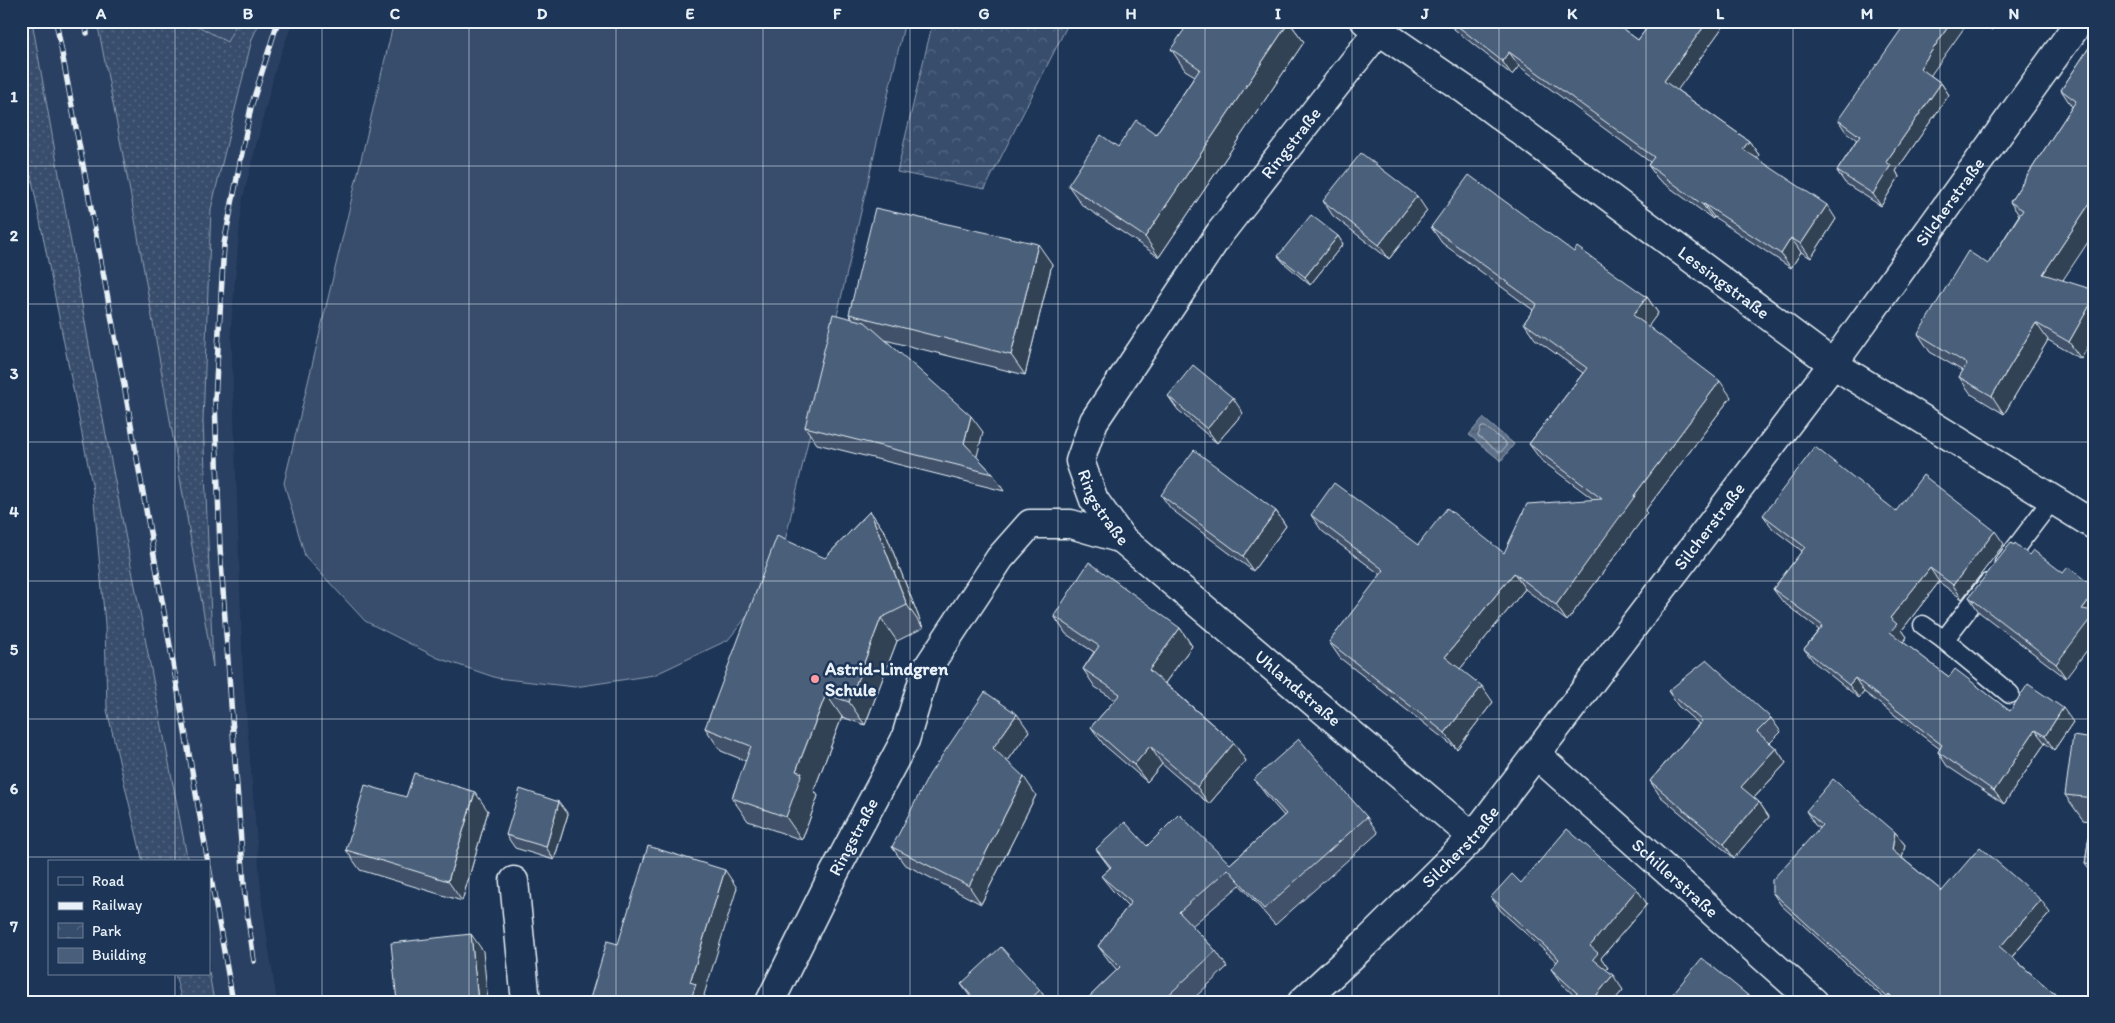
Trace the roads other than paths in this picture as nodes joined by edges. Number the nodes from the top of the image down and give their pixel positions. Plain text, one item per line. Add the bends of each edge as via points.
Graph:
1 (2080, 21) edge
2 (1377, 24) edge
3 (1833, 364) junction
4 (2052, 500) junction
5 (2094, 525) edge
6 (1122, 540) junction
7 (1923, 625) dead end
8 (1944, 640) junction
9 (2010, 694) dead end
10 (1537, 755) junction
11 (1473, 837) junction
12 (514, 881) dead end
13 (526, 1002) edge
14 (770, 1002) edge
15 (1302, 1002) edge
16 (1814, 1002) edge

1 - 3 street, Silcherstraße
2 - 3 street, Lessingstraße
2 - 6 street, Ringstraße via 1220,233 1094,421 1080,461 1094,500
3 - 4 street, Lessingstraße
3 - 10 street, Silcherstraße
4 - 5 street, Lessingstraße
4 - 8 lane
6 - 11 street, Uhlandstraße
6 - 14 street, Ringstraße via 1071,524 1030,524 1000,558 926,670 905,740
7 - 8 lane
8 - 9 lane
10 - 11 street, Silcherstraße
10 - 16 street, Schillerstraße
11 - 15 street, Silcherstraße
12 - 13 street

